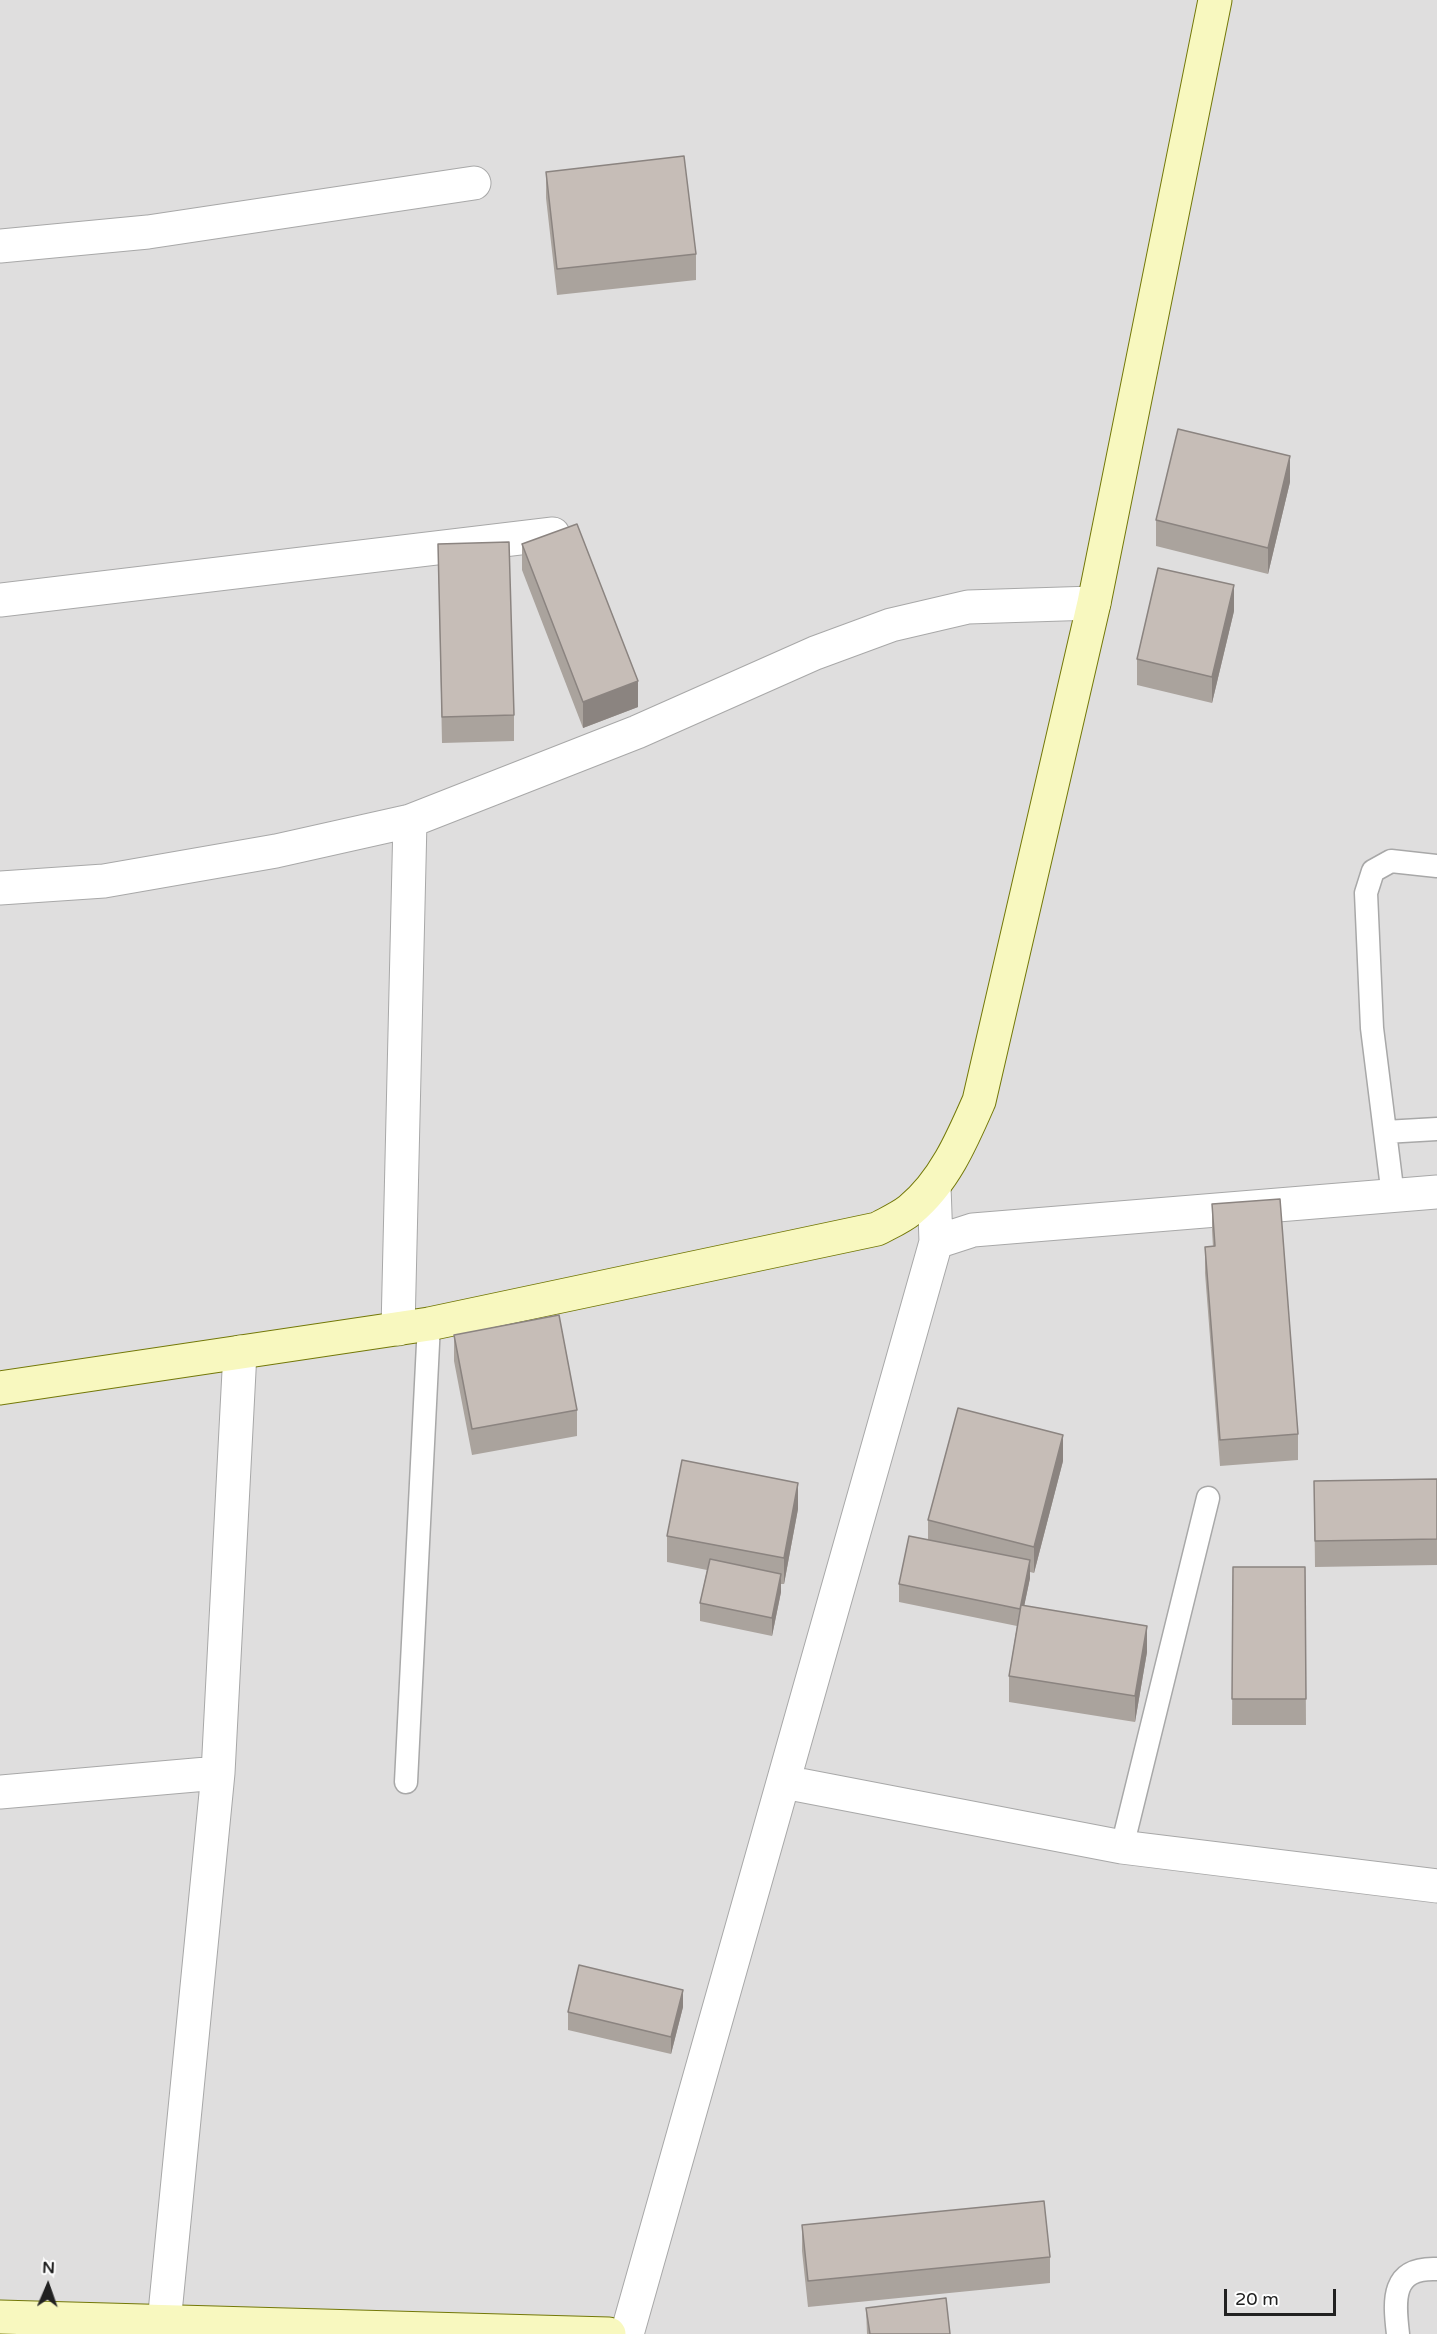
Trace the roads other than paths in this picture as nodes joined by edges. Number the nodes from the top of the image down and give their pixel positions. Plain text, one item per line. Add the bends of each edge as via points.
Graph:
1 (1215, 0) edge
2 (474, 183) dead end
3 (0, 246) edge
4 (553, 534) edge
5 (0, 600) edge
6 (1094, 603) junction
7 (411, 821) junction
8 (1437, 866) edge
9 (0, 888) edge
10 (1437, 1129) edge
11 (1385, 1132) junction
12 (934, 1186) junction
13 (1437, 1192) edge
14 (1393, 1196) junction
15 (936, 1242) junction
16 (414, 1326) junction
17 (240, 1352) junction
18 (0, 1388) edge
19 (1208, 1497) dead end
20 (218, 1773) junction
21 (406, 1782) dead end
22 (784, 1782) junction
23 (0, 1792) edge
24 (1122, 1847) junction
25 (1437, 1886) edge
26 (1437, 2269) edge
27 (0, 2317) edge
28 (164, 2323) junction
29 (119, 2328) edge
30 (609, 2334) edge
31 (627, 2334) edge
32 (1398, 2334) edge

1 - 6 street
2 - 3 street via 148,232
4 - 5 street
6 - 7 street via 968,607 891,626 815,653 637,732
6 - 12 street via 979,1101 960,1145
7 - 9 street via 276,851 104,881
7 - 16 street
8 - 11 lane via 1391,861 1373,872 1366,893 1372,1028
10 - 11 lane
11 - 14 lane
12 - 15 street
12 - 16 street via 909,1211 877,1229
13 - 14 street
14 - 15 street via 973,1230
15 - 22 street
16 - 17 street
16 - 21 lane
17 - 18 street
17 - 20 street
19 - 24 lane
20 - 23 street
20 - 28 street
22 - 24 street
22 - 31 street
24 - 25 street
26 - 32 lane via 1412,2273 1398,2285
27 - 29 street
28 - 29 street
28 - 30 street

